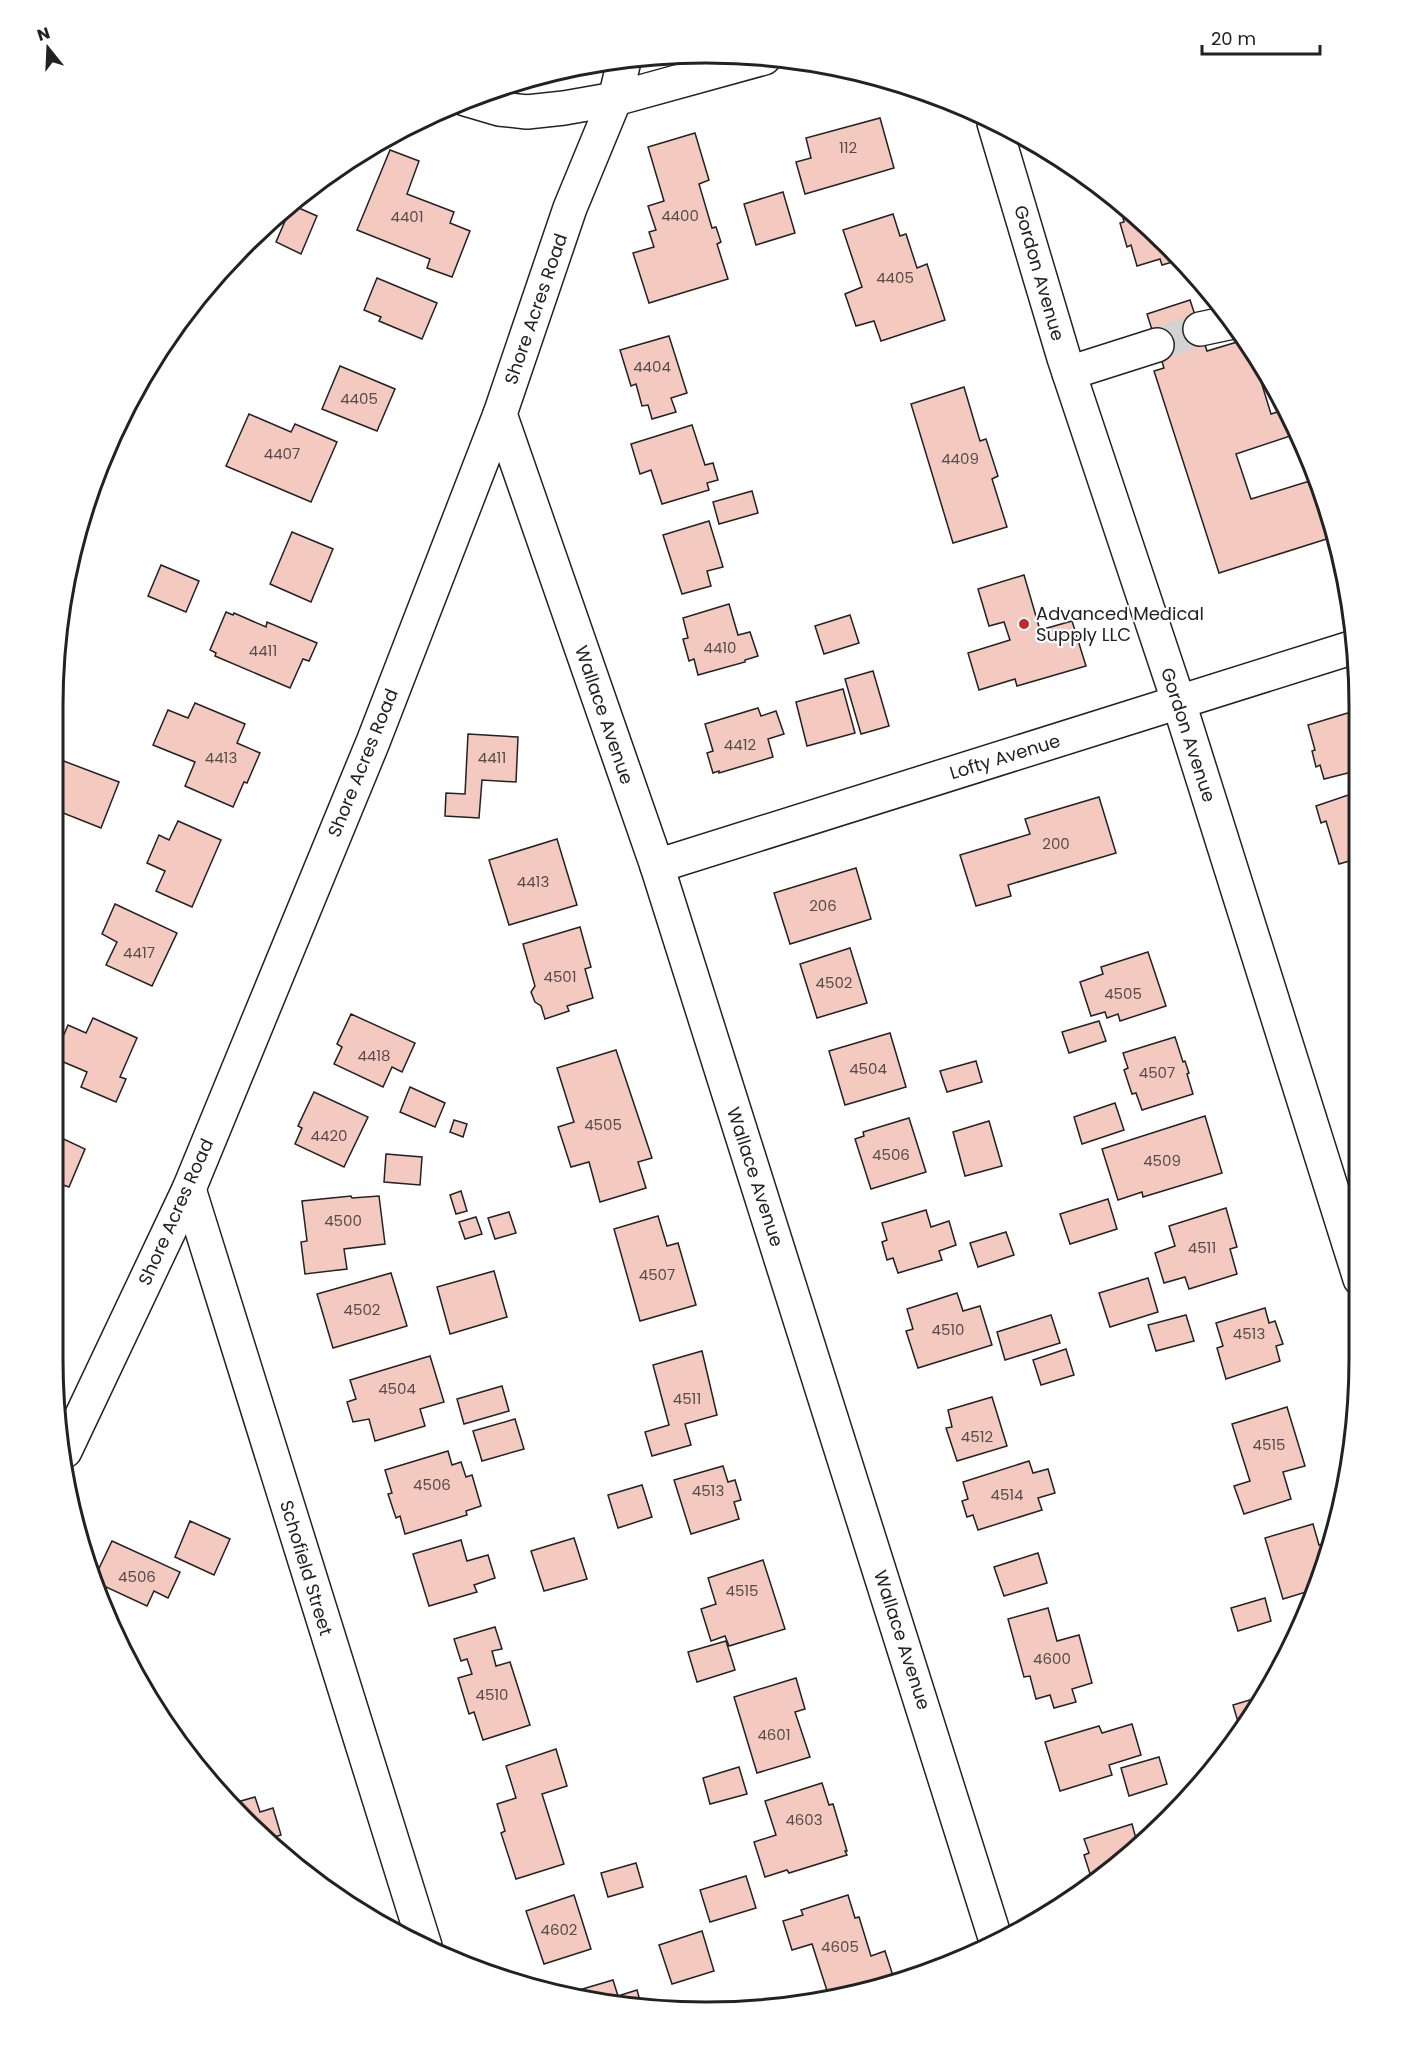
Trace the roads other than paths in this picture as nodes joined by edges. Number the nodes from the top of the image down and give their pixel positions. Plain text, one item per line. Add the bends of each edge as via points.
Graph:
1 (743, 64) edge
2 (622, 69) edge
3 (615, 99) junction
4 (481, 104) edge
5 (997, 133) edge
6 (1223, 324) edge
7 (1200, 329) tunnel mouth
8 (1157, 345) tunnel mouth
9 (1069, 373) junction
10 (500, 414) junction
11 (1346, 649) edge
12 (1179, 703) junction
13 (657, 866) junction
14 (189, 1189) junction
15 (1349, 1247) edge
16 (69, 1443) edge
17 (994, 1934) edge
18 (422, 1936) edge

1 - 3 street
2 - 3 street, Shore Acres Road
3 - 4 street via 527,112
3 - 10 street, Shore Acres Road via 570,208
5 - 9 street, Gordon Avenue
6 - 7 street
8 - 9 street
9 - 12 street, Gordon Avenue
10 - 13 street, Wallace Avenue
10 - 14 street, Shore Acres Road via 377,731
11 - 12 street, Lofty Avenue
12 - 13 street, Lofty Avenue
12 - 15 street, Gordon Avenue
13 - 17 street, Wallace Avenue
14 - 16 street, Shore Acres Road
14 - 18 street, Schofield Street

